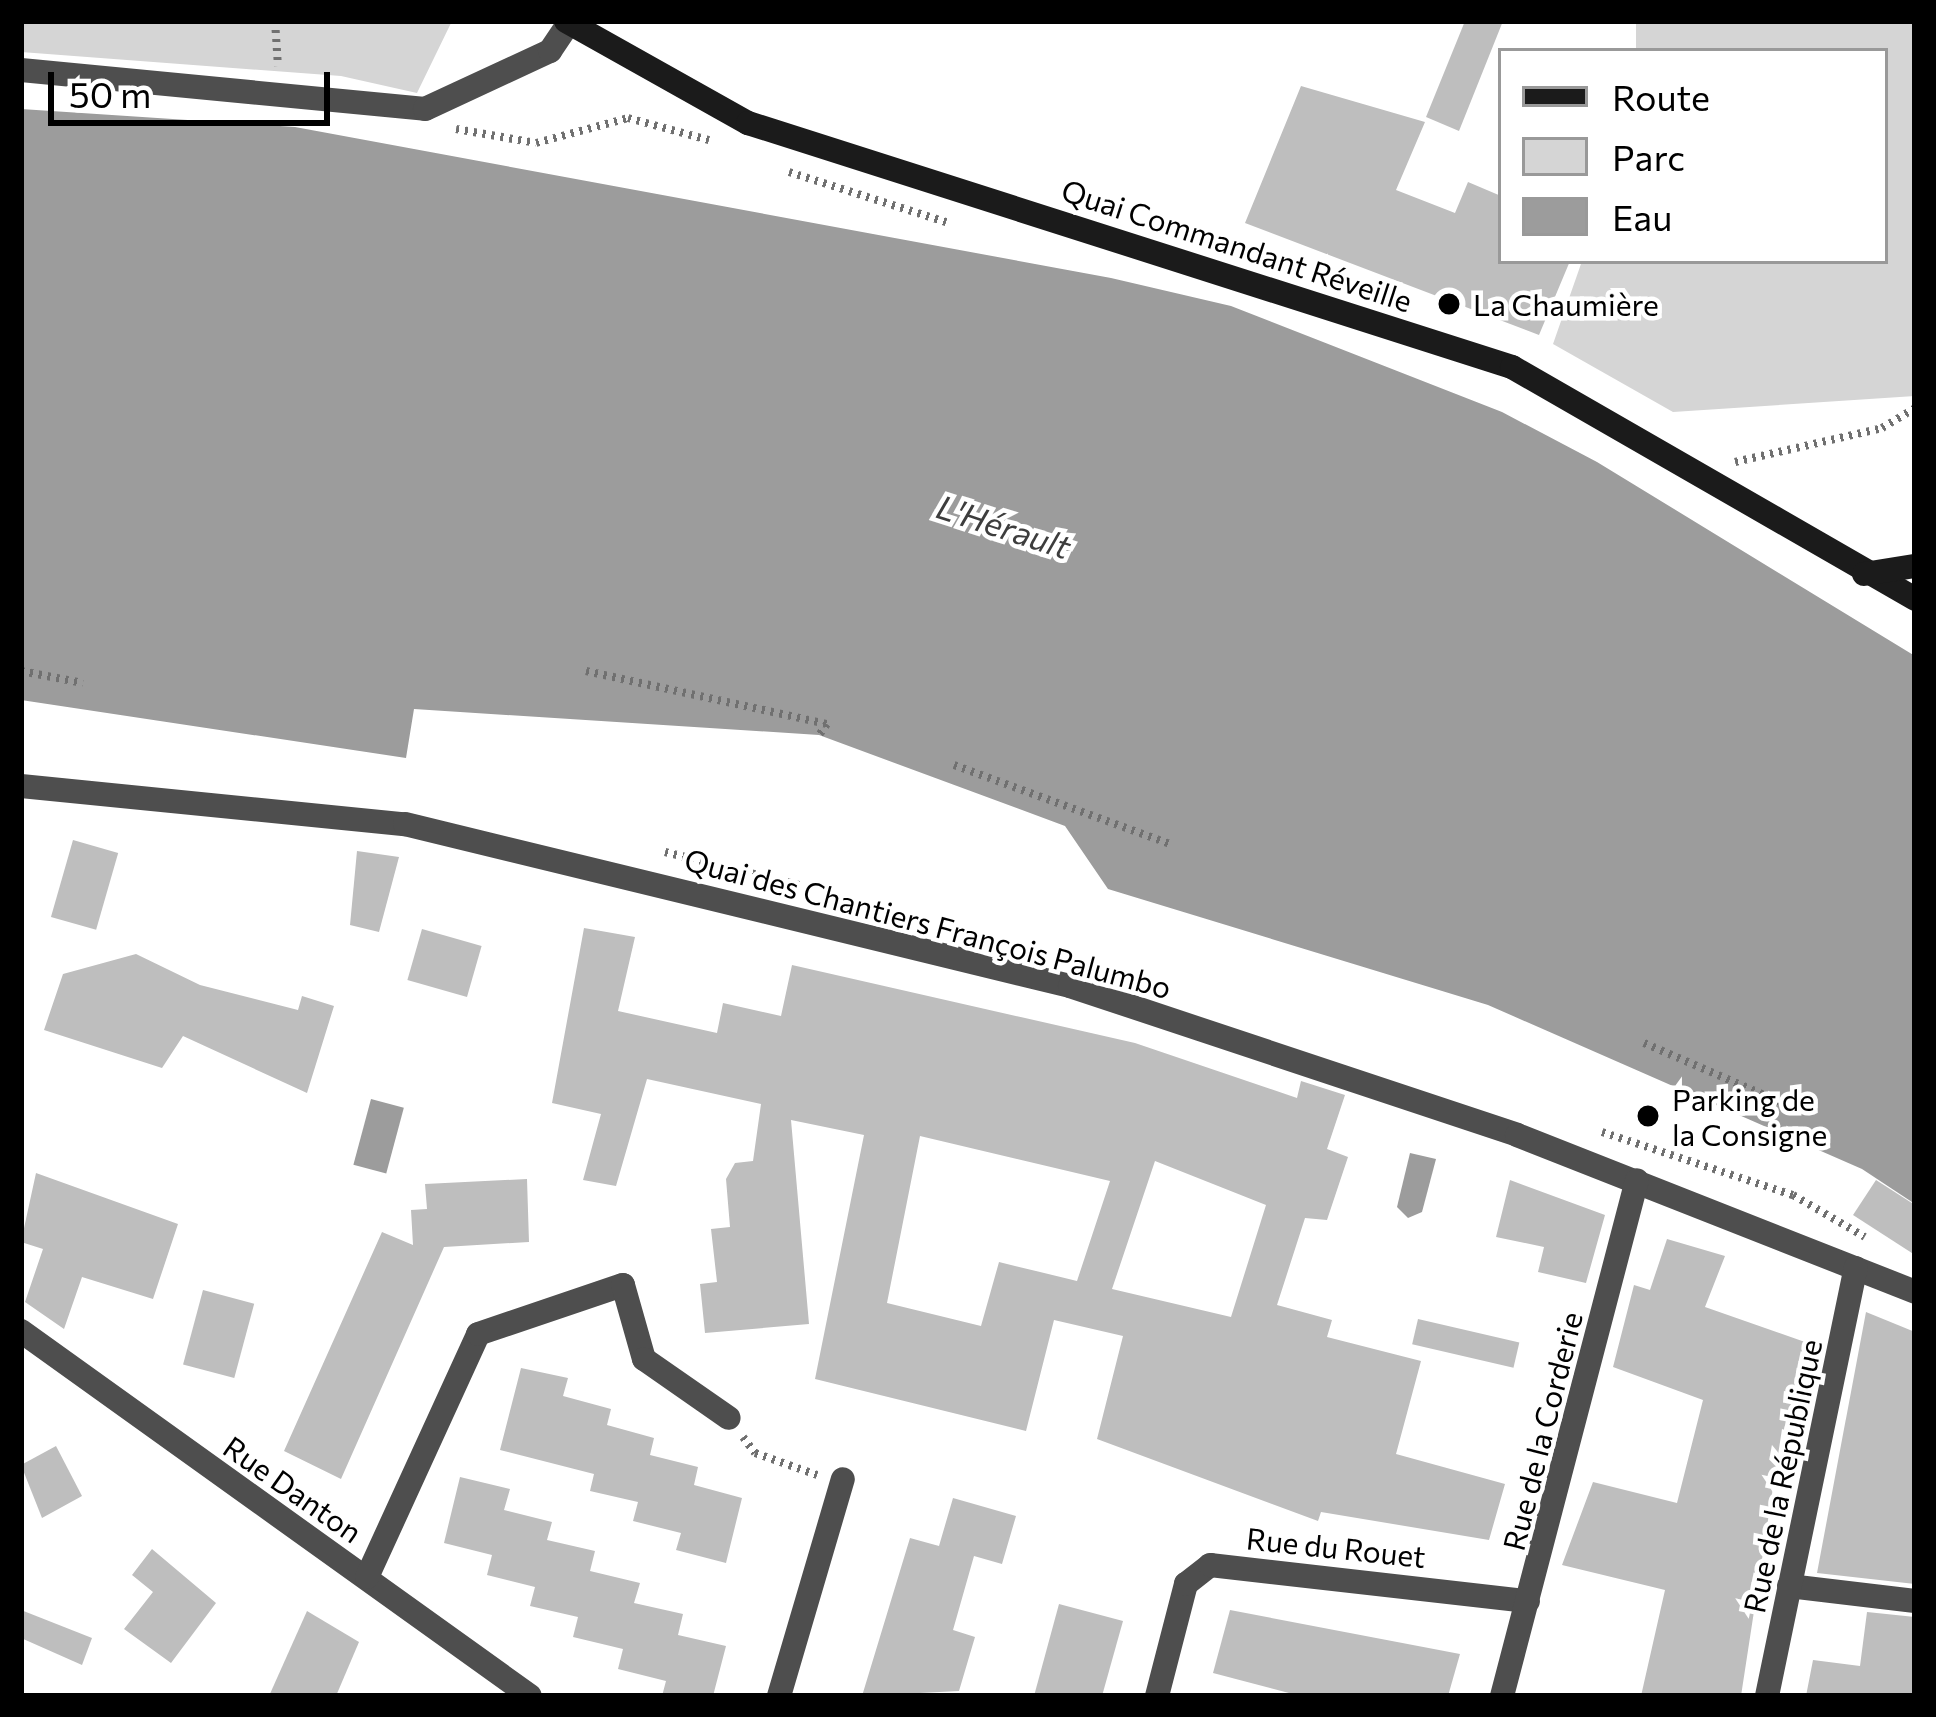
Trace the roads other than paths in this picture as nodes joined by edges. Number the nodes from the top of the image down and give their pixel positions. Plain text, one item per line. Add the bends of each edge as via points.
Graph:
1 (568, 22) edge
2 (21, 70) edge
3 (1915, 566) edge
4 (1864, 574) junction
5 (1915, 598) edge
6 (21, 786) edge
7 (1637, 1180) junction
8 (1856, 1268) junction
9 (1915, 1292) edge
10 (21, 1331) edge
11 (729, 1418) road end
12 (843, 1479) road end
13 (367, 1577) junction
14 (1789, 1586) junction
15 (1528, 1601) junction
16 (1915, 1601) edge
17 (530, 1696) edge
18 (779, 1696) edge
19 (1156, 1696) edge
20 (1502, 1696) edge
21 (1767, 1696) edge

1 - 2 street via 550,50 424,109
1 - 4 main road, Quai Commandant Réveille via 748,123 1512,367
3 - 4 main road
4 - 5 main road, Quai Commandant Réveille
6 - 7 street, Quai des Chantiers François Palumbo via 405,824 765,905 1070,986
7 - 8 street, Quai des Chantiers François Palumbo
7 - 15 street, Rue de la Corderie
8 - 9 street, Quai des Chantiers François Palumbo
8 - 14 street, Rue de la République
10 - 13 street, Rue Danton
11 - 13 street via 644,1359 623,1285 478,1334
12 - 18 street
13 - 17 street, Rue Danton
14 - 16 street
14 - 21 street, Rue de la République
15 - 19 street, Rue du Rouet via 1210,1565 1186,1584
15 - 20 street, Rue de la Corderie

